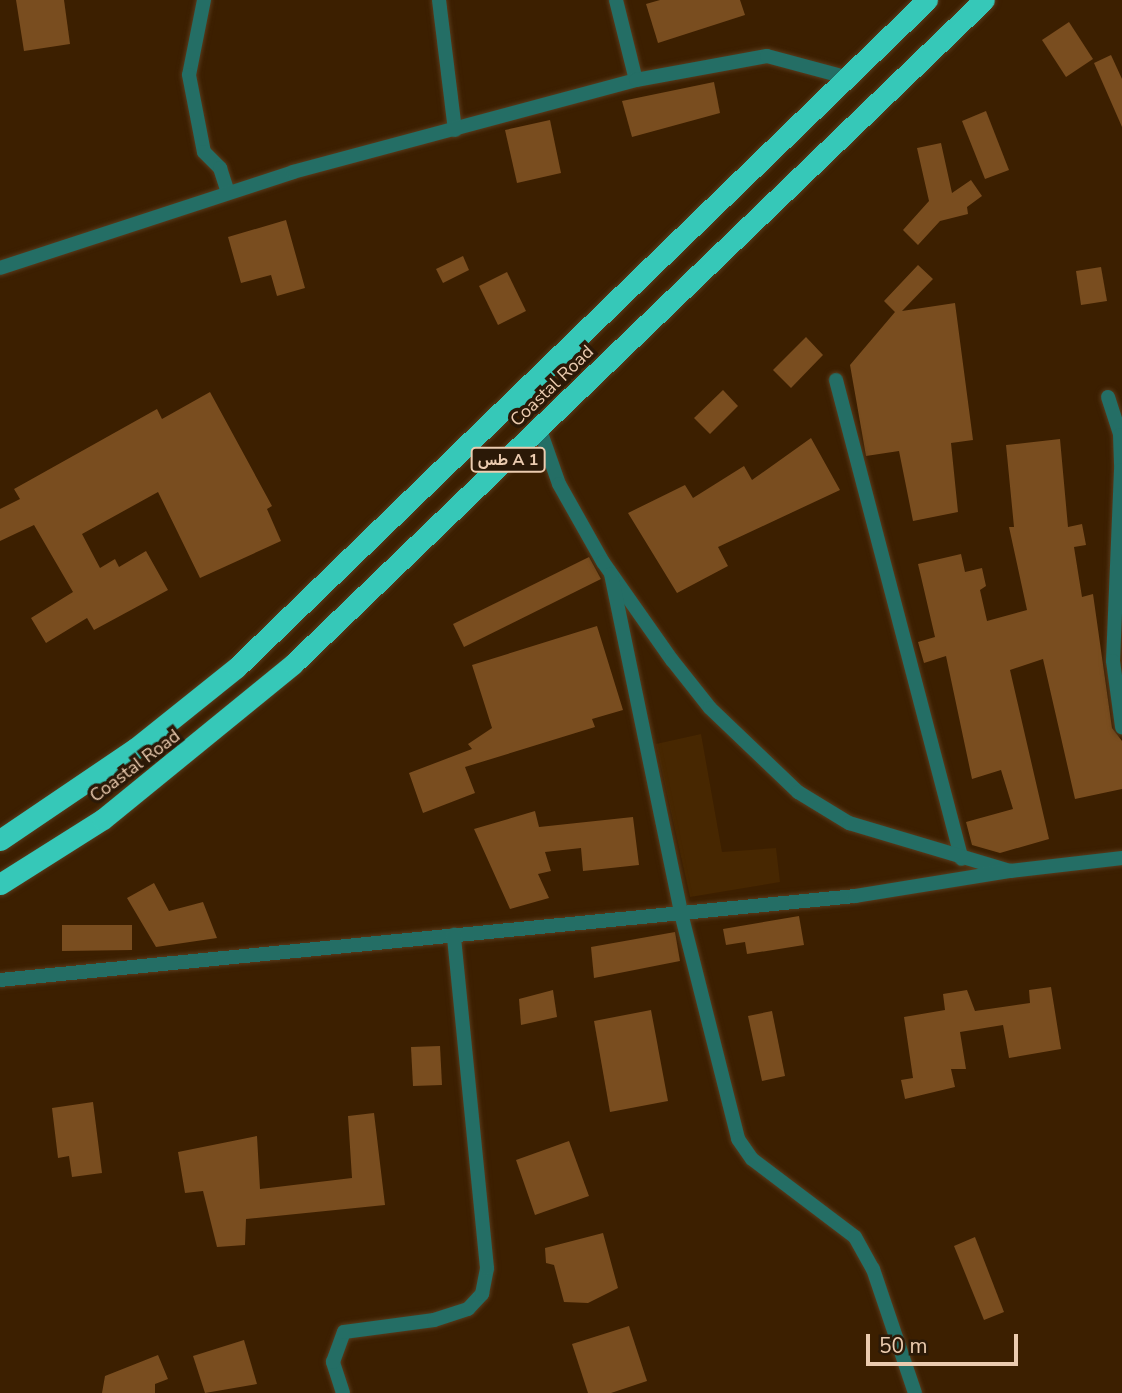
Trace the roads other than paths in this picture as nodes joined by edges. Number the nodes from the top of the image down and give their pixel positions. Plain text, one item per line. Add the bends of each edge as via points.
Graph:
1 (204, 0) edge
2 (439, 0) edge
3 (616, 0) edge
4 (927, 0) edge
5 (984, 0) edge
6 (849, 78) junction
7 (636, 80) junction
8 (455, 130) junction
9 (228, 192) junction
10 (0, 268) edge
11 (836, 380) dead end
12 (1108, 397) dead end
13 (540, 430) junction
14 (611, 574) junction
15 (1122, 727) edge
16 (0, 840) edge
17 (962, 859) junction
18 (1122, 859) edge
19 (1010, 871) junction
20 (0, 884) edge
21 (681, 914) junction
22 (454, 935) junction
23 (0, 980) edge
24 (343, 1393) edge
25 (915, 1393) edge

1 - 9 street via 189,75 204,152 220,168
2 - 8 street
3 - 7 street
4 - 6 highway, Coastal Road / طس A 1
5 - 13 highway, Coastal Road / طس A 1
6 - 7 street via 767,56
6 - 16 highway, Coastal Road / طس A 1 via 236,668 136,748
7 - 8 street
8 - 9 street
9 - 10 street
11 - 17 street
12 - 15 street via 1120,435 1114,661
13 - 14 street via 559,484
13 - 20 highway, Coastal Road / طس A 1 via 204,742 103,820
14 - 17 street via 709,708 798,792 849,824
14 - 21 street
17 - 19 street
18 - 19 street
19 - 21 street via 855,896
21 - 22 street
21 - 25 street via 738,1139 752,1159 855,1237 873,1269
22 - 23 street
22 - 24 street via 486,1268 482,1294 468,1309 434,1320 344,1332 333,1362

